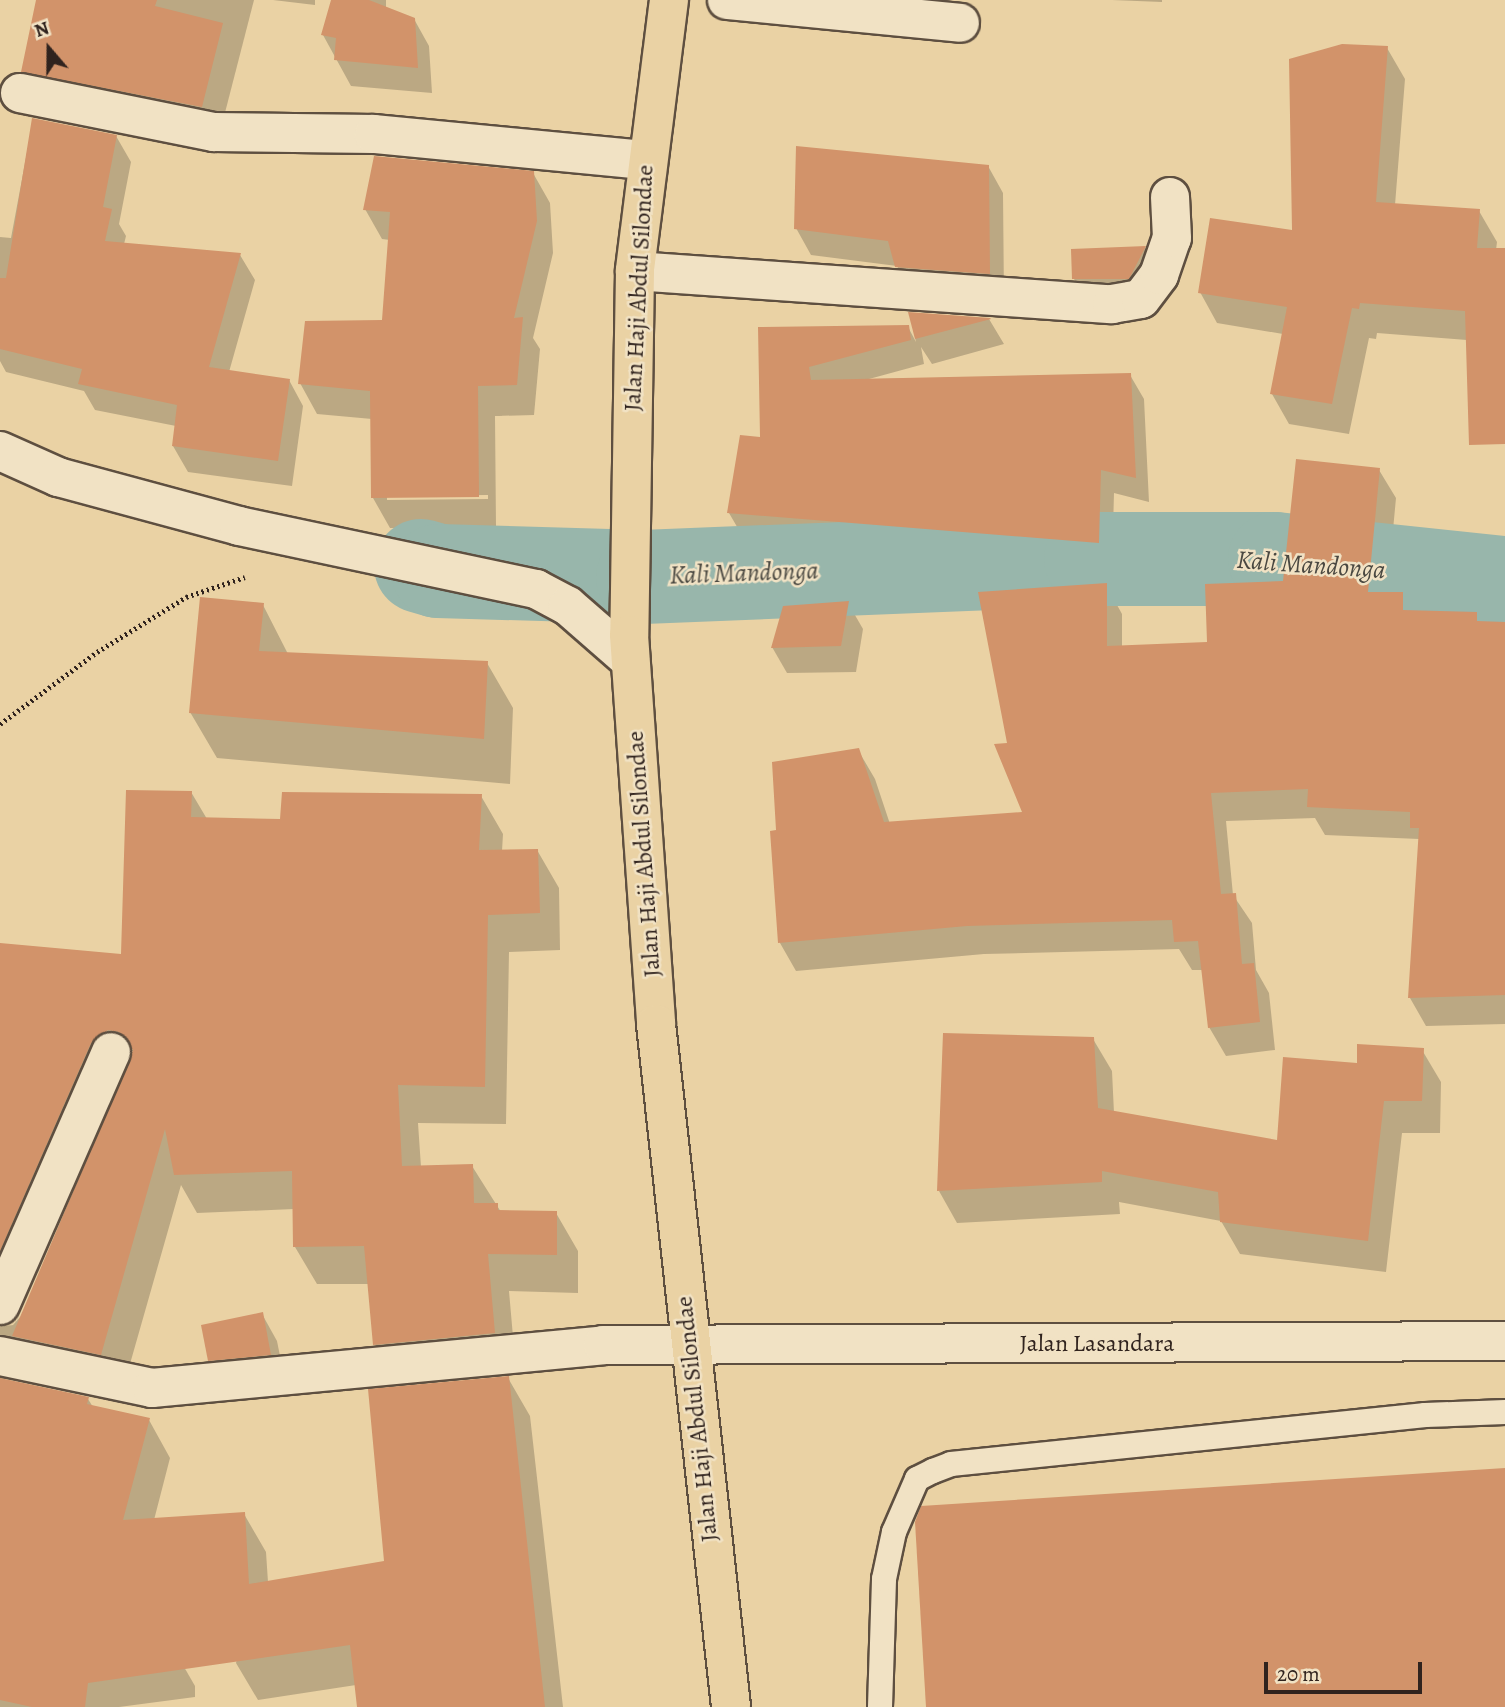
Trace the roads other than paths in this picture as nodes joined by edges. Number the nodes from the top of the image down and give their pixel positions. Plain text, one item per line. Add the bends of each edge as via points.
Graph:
1 (669, 0) edge
2 (727, 0) edge
3 (960, 23) dead end
4 (20, 93) dead end
5 (646, 160) junction
6 (1170, 197) dead end
7 (635, 271) junction
8 (0, 451) edge
9 (629, 647) junction
10 (111, 1052) dead end
11 (3, 1294) edge
12 (1505, 1340) edge
13 (689, 1347) junction
14 (0, 1356) edge
15 (1505, 1412) edge
16 (731, 1707) edge
17 (880, 1707) edge

1 - 5 highway, Jalan Haji Abdul Silondae
2 - 3 street
4 - 5 street via 214,132 374,134
5 - 7 highway, Jalan Haji Abdul Silondae
6 - 7 street via 1172,238 1159,275 1141,299 1112,304
7 - 9 highway, Jalan Haji Abdul Silondae
8 - 9 street via 58,477 239,526 536,589
9 - 13 highway, Jalan Haji Abdul Silondae via 656,1024
10 - 11 street
12 - 13 street, Jalan Lasandara
13 - 14 street, Jalan Lasandara via 589,1346 152,1388
13 - 16 highway, Jalan Haji Abdul Silondae
15 - 17 lane via 1424,1415 951,1464 933,1471 917,1479 894,1532 884,1579

